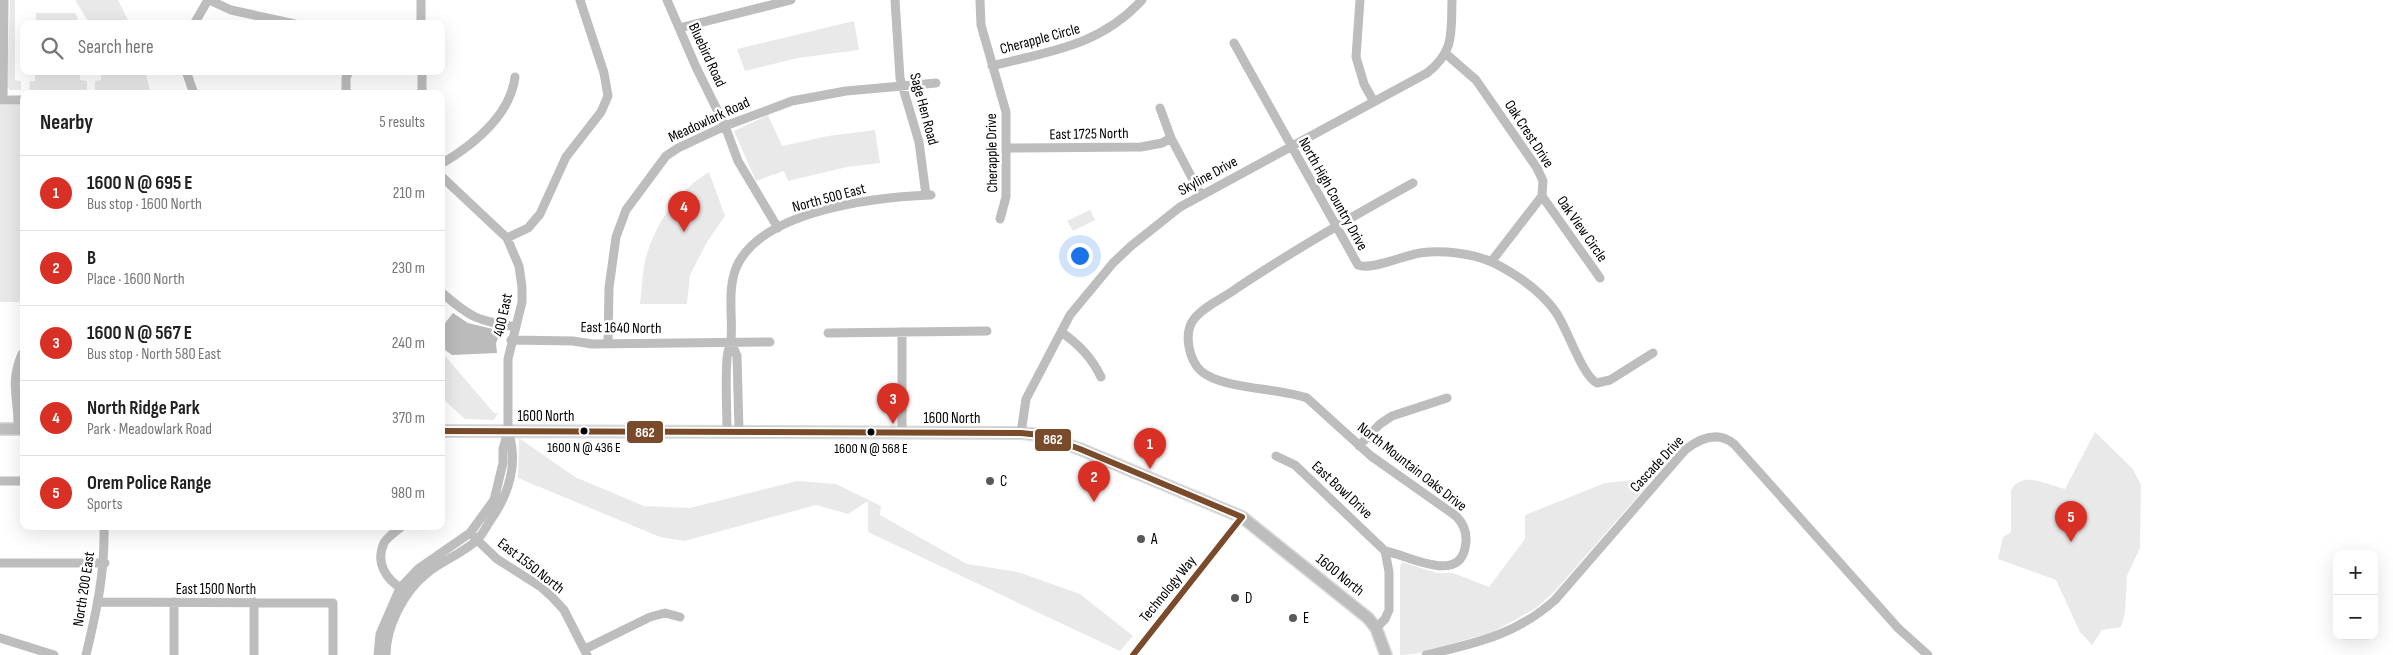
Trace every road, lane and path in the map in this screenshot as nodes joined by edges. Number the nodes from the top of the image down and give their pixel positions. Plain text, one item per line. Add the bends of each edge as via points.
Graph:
1 (4, 0) edge
2 (208, 0) edge
3 (421, 0) edge
4 (580, 0) edge
5 (667, 0) edge
6 (791, 0) edge
7 (895, 0) edge
8 (980, 0) edge
9 (1142, 0) edge
10 (1360, 0) edge
11 (1452, 0) edge
12 (196, 20) edge
13 (276, 20) edge
14 (422, 20) edge
15 (679, 28) junction
16 (1234, 43) dead end
17 (1445, 53) junction
18 (992, 66) junction
19 (187, 75) edge
20 (347, 75) edge
21 (422, 75) edge
22 (514, 77) dead end
23 (936, 82) dead end
24 (902, 86) junction
25 (193, 90) edge
26 (346, 90) edge
27 (422, 90) edge
28 (1, 100) edge
29 (20, 100) edge
30 (1374, 102) junction
31 (1160, 108) dead end
32 (725, 126) junction
33 (1171, 138) junction
34 (1291, 147) junction
35 (1006, 148) junction
36 (445, 161) edge
37 (445, 180) edge
38 (1413, 183) dead end
39 (929, 195) joint
40 (1200, 195) junction
41 (1542, 196) junction
42 (1000, 219) dead end
43 (1336, 226) junction
44 (778, 228) junction
45 (507, 238) junction
46 (1491, 262) junction
47 (1600, 278) dead end
48 (445, 295) edge
49 (516, 327) junction
50 (987, 331) dead end
51 (828, 332) dead end
52 (902, 332) junction
53 (1061, 332) junction
54 (511, 340) junction
55 (731, 342) junction
56 (770, 342) dead end
57 (608, 344) junction
58 (1653, 354) dead end
59 (20, 360) edge
60 (1102, 377) dead end
61 (1447, 398) dead end
62 (20, 418) edge
63 (0, 429) edge
64 (20, 429) edge
65 (445, 431) edge
66 (508, 431) junction
67 (733, 431) junction
68 (902, 433) junction
69 (1021, 433) junction
70 (1359, 446) junction
71 (1276, 456) dead end
72 (0, 480) edge
73 (20, 481) edge
74 (1242, 517) junction
75 (104, 530) edge
76 (398, 530) edge
77 (474, 536) junction
78 (1385, 551) junction
79 (0, 563) edge
80 (105, 563) junction
81 (404, 590) junction
82 (99, 602) junction
83 (174, 602) junction
84 (254, 602) junction
85 (680, 617) dead end
86 (1376, 628) junction
87 (0, 638) edge
88 (586, 652) edge
89 (54, 655) edge
90 (86, 655) edge
91 (174, 655) edge
92 (254, 655) edge
93 (333, 655) edge
94 (378, 655) edge
95 (386, 655) edge
96 (1133, 655) edge
97 (1386, 655) edge
98 (1426, 655) edge
99 (1928, 655) edge

1 - 28 street
2 - 12 street
2 - 13 street via 230,10
3 - 14 street
4 - 45 street via 604,73 608,96 601,112 566,157 540,214 528,228
5 - 15 street, Bluebird Road
6 - 15 street
7 - 24 street, Sage Hen Road
8 - 18 street, Cherapple Drive via 981,25
9 - 18 street, Cherapple Circle via 1111,27 1088,40
10 - 30 street via 1356,56
11 - 17 street, Skyline Drive via 1450,44
15 - 32 street, Bluebird Road
16 - 34 street, North High Country Drive
17 - 30 street, Skyline Drive via 1427,73
17 - 41 street, Oak Crest Drive via 1476,80 1533,162 1543,181
18 - 35 street, Cherapple Drive via 1005,104
19 - 25 street
20 - 26 street
21 - 27 street
22 - 36 street via 509,99 483,133 474,143
23 - 24 street, Meadowlark Road
24 - 32 street, Meadowlark Road via 792,101
24 - 39 street, Sage Hen Road via 920,142
28 - 29 street
30 - 34 street, Skyline Drive
31 - 33 street
32 - 44 street, Bluebird Road via 738,161
32 - 57 street, Meadowlark Road via 666,156 626,210 616,237 611,267
33 - 35 street, East 1725 North via 1141,147
33 - 40 street
34 - 40 street, Skyline Drive
34 - 43 street, North High Country Drive
35 - 42 street, Cherapple Drive via 1006,198
37 - 45 street, 400 East
38 - 43 street, North Mountain Oaks Drive
39 - 44 street, North 500 East via 870,200 796,219
40 - 53 street, Skyline Drive via 1160,222 1113,263 1082,299
41 - 46 street
41 - 47 street, Oak View Circle
43 - 46 street, North High Country Drive via 1354,261 1364,267 1432,252 1474,256
43 - 70 street, North Mountain Oaks Drive via 1200,314 1190,325 1188,340 1198,368 1209,377 1307,398
44 - 55 street, North 500 East via 754,243 736,268 730,291
45 - 49 street, 400 East via 521,276 522,302
46 - 58 street, North High Country Drive via 1528,282 1546,300 1563,323 1592,381 1602,383 1610,380
48 - 49 street via 478,320
49 - 54 street, 400 East
50 - 52 street
51 - 52 street
52 - 68 street
53 - 60 street via 1082,348
53 - 69 street, Skyline Drive via 1026,399
54 - 57 street, East 1640 North
54 - 66 street, 400 East
55 - 56 street, East 1640 North
55 - 57 street, East 1640 North
55 - 67 street, North 500 East via 727,359
59 - 62 street via 14,377
61 - 70 street via 1392,416
63 - 64 main road
65 - 66 main road, 1600 North
66 - 67 main road, 1600 North
66 - 77 street, 400 East via 494,500
67 - 68 main road, 1600 North
68 - 69 main road, 1600 North
69 - 74 main road, 1600 North via 1080,449
70 - 78 street, North Mountain Oaks Drive via 1464,525 1464,552 1452,566 1438,566
71 - 78 street, East Bowl Drive via 1295,466 1322,489
72 - 73 street
74 - 86 main road, 1600 North via 1359,609
74 - 96 street, Technology Way
75 - 80 street, North 200 East
76 - 81 street via 384,542 381,563 386,578
77 - 81 street, 400 East via 418,569
77 - 88 street, East 1550 North via 497,559 552,597 564,610
78 - 86 street via 1389,572 1389,610 1385,620
79 - 80 street
80 - 82 street, North 200 East
81 - 94 street, 400 East via 380,634
81 - 95 street, 400 East
82 - 83 street, East 1500 North
82 - 90 street, North 200 East
83 - 84 street, East 1500 North
83 - 91 street
84 - 92 street
84 - 93 street, East 1500 North via 333,602
85 - 88 street via 665,613 650,617
86 - 97 main road, 1600 North
87 - 89 street
98 - 99 street, Cascade Drive via 1482,642 1542,611 1685,450 1700,439 1713,437 1725,438 1734,444 1898,628

